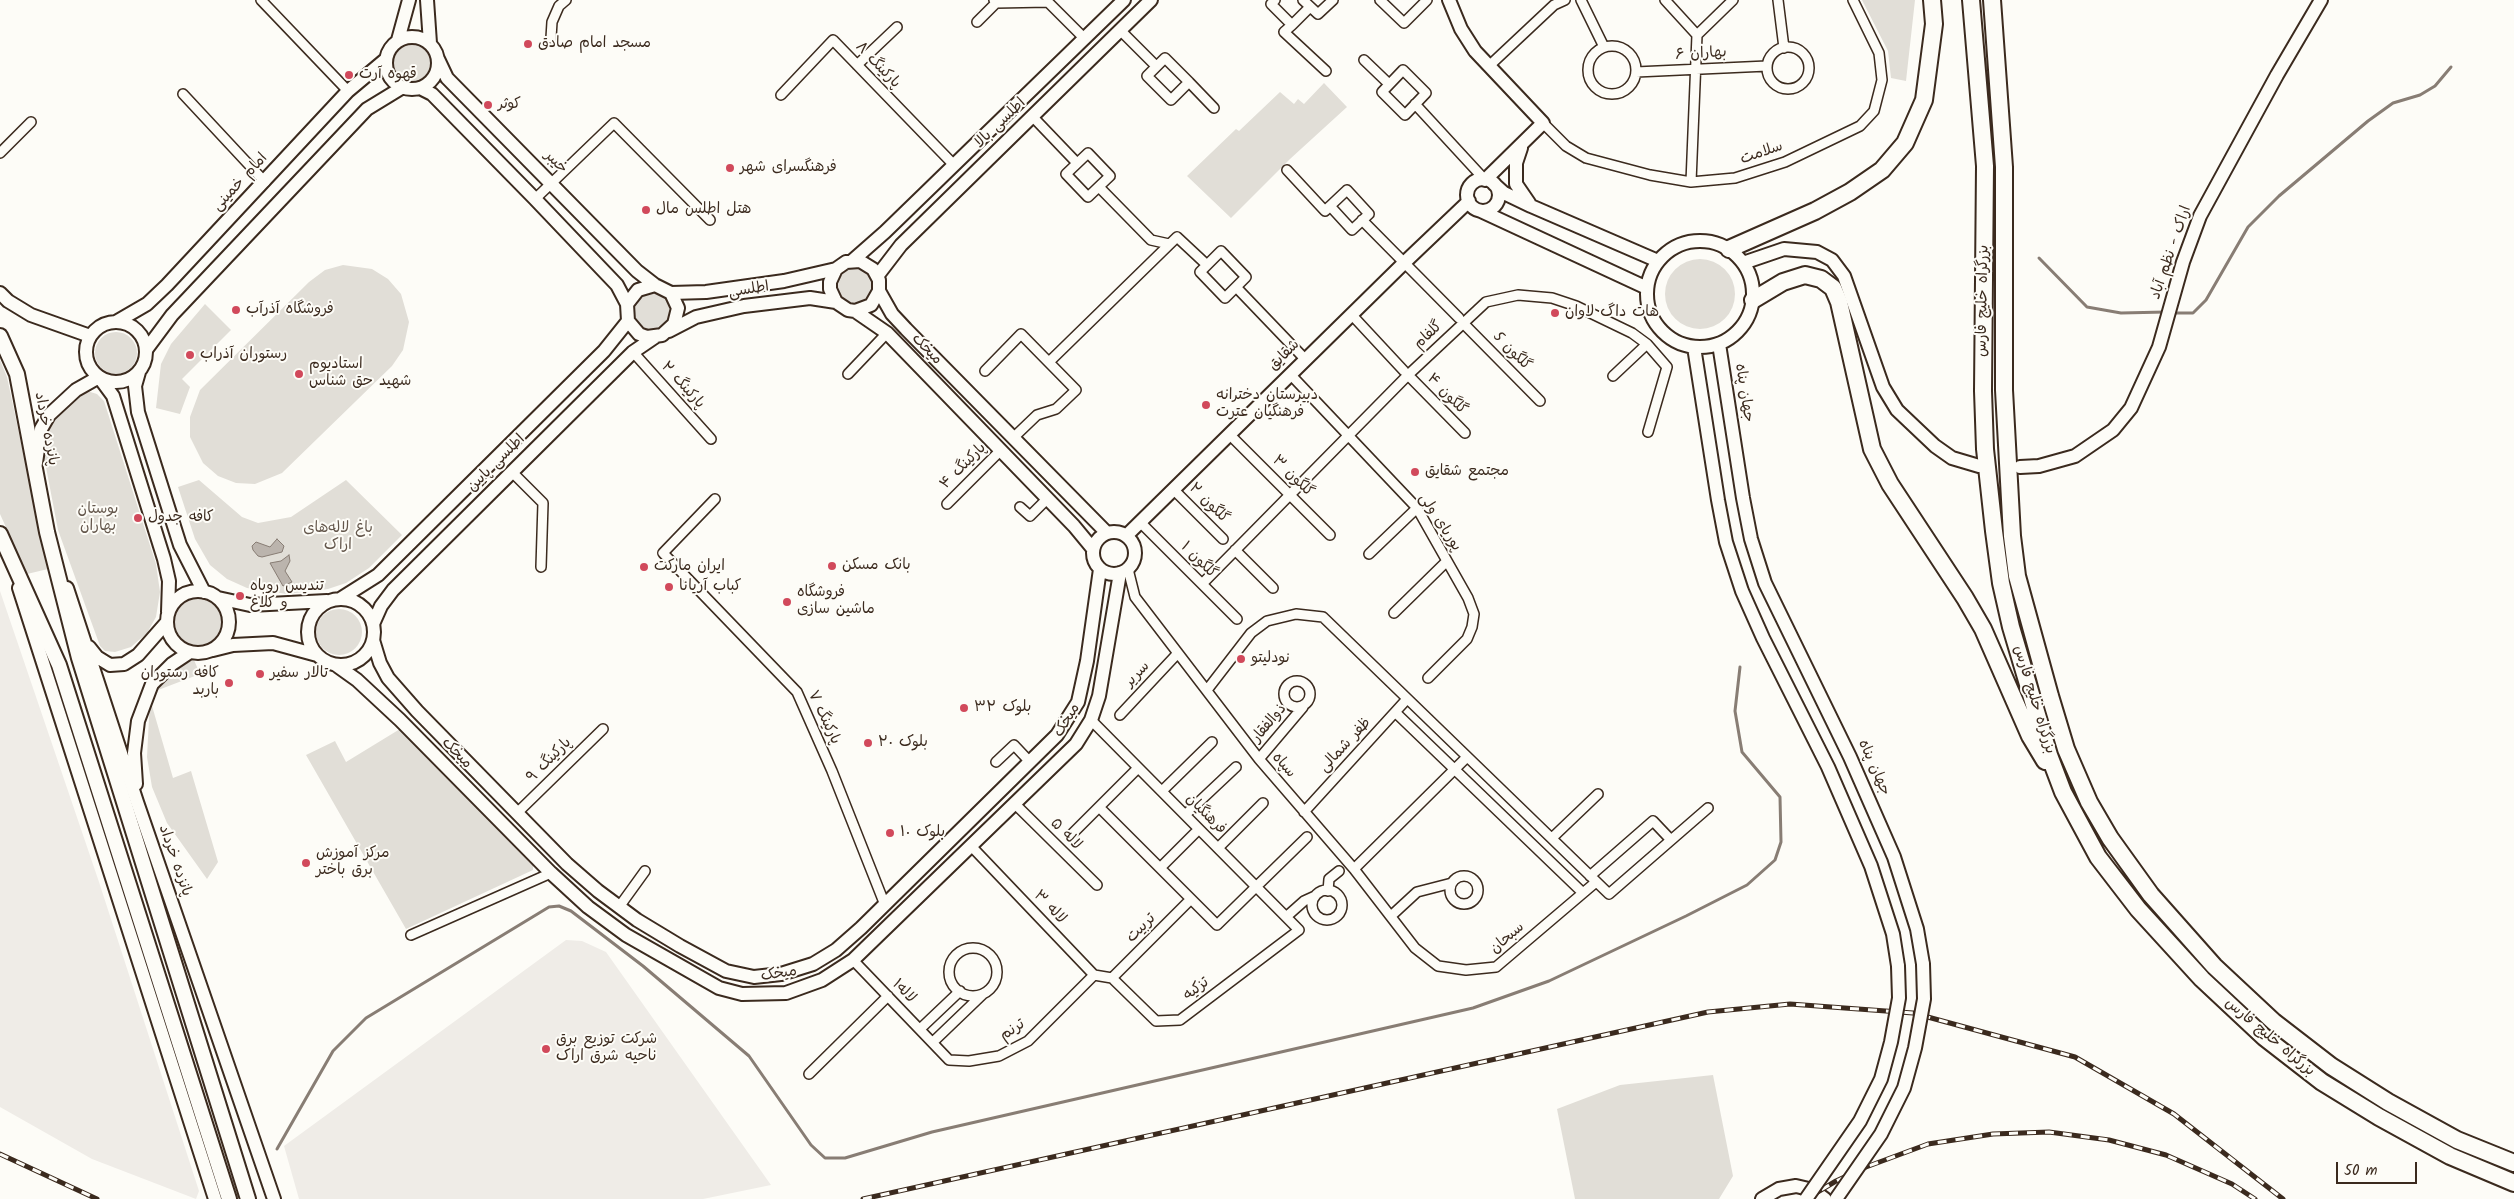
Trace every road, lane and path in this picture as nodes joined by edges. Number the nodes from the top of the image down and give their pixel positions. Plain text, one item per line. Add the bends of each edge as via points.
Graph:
1 (262, 0) edge
2 (409, 0) edge
3 (427, 0) edge
4 (566, 0) edge
5 (1124, 0) edge
6 (1151, 0) edge
7 (1275, 0) edge
8 (1333, 0) edge
9 (1380, 0) edge
10 (1427, 0) edge
11 (1449, 0) edge
12 (1565, 0) edge
13 (1581, 0) edge
14 (1665, 0) edge
15 (1733, 0) edge
16 (1778, 0) edge
17 (1853, 0) edge
18 (1932, 0) edge
19 (1971, 0) edge
20 (1992, 0) edge
21 (2322, 0) edge
22 (995, 1) edge
23 (1048, 1) edge
24 (1306, 3) edge
25 (977, 22) dead end
26 (1292, 24) junction
27 (897, 27) dead end
28 (1120, 30) junction
29 (1697, 35) junction
30 (551, 38) dead end
31 (1085, 39) junction
32 (398, 40) junction
33 (430, 44) junction
34 (1604, 47) junction
35 (1784, 48) junction
36 (438, 59) junction
37 (385, 60) junction
38 (1364, 60) dead end
39 (857, 65) junction
40 (1156, 66) junction
41 (1489, 66) junction
42 (1767, 66) junction
43 (1695, 69) junction
44 (1326, 71) dead end
45 (1636, 72) junction
46 (1189, 82) junction
47 (1390, 84) junction
48 (403, 88) junction
49 (420, 88) junction
50 (348, 90) junction
51 (183, 94) dead end
52 (781, 95) dead end
53 (1415, 104) junction
54 (1214, 108) dead end
55 (1032, 116) junction
56 (31, 122) dead end
57 (1543, 123) junction
58 (1522, 146) junction
59 (0, 152) edge
60 (1077, 163) junction
61 (954, 165) junction
62 (1287, 170) dead end
63 (265, 182) junction
64 (552, 182) junction
65 (1489, 182) junction
66 (1691, 182) junction
67 (1099, 187) junction
68 (535, 199) junction
69 (1469, 202) junction
70 (1330, 206) junction
71 (1531, 206) junction
72 (1481, 211) junction
73 (710, 220) dead end
74 (1362, 220) junction
75 (1169, 244) junction
76 (1729, 250) junction
77 (852, 261) junction
78 (1658, 261) junction
79 (1405, 262) junction
80 (1743, 263) junction
81 (1207, 265) junction
82 (836, 269) junction
83 (878, 275) junction
84 (655, 285) junction
85 (1236, 287) junction
86 (1647, 288) junction
87 (879, 291) junction
88 (0, 293) edge
89 (671, 293) junction
90 (1753, 300) junction
91 (836, 302) junction
92 (627, 304) junction
93 (855, 311) junction
94 (1351, 314) junction
95 (1461, 321) junction
96 (116, 322) junction
97 (628, 322) junction
98 (669, 331) junction
99 (887, 334) junction
100 (0, 336) edge
101 (90, 336) junction
102 (655, 337) junction
103 (1647, 344) junction
104 (1719, 344) junction
105 (1694, 348) junction
106 (146, 350) junction
107 (633, 352) junction
108 (1305, 359) junction
109 (1049, 362) junction
110 (985, 371) dead end
111 (139, 372) junction
112 (1406, 373) junction
113 (848, 374) dead end
114 (1290, 374) junction
115 (1613, 376) dead end
116 (99, 377) junction
117 (1540, 401) dead end
118 (1648, 432) dead end
119 (1465, 433) dead end
120 (1348, 436) junction
121 (1013, 438) junction
122 (711, 439) dead end
123 (1234, 439) dead end
124 (1001, 450) junction
125 (1979, 466) dead end
126 (2020, 467) dead end
127 (36, 468) junction
128 (512, 472) junction
129 (476, 477) junction
130 (1174, 489) junction
131 (492, 492) junction
132 (1289, 495) junction
133 (1048, 498) junction
134 (715, 499) dead end
135 (947, 504) dead end
136 (1020, 507) dead end
137 (1417, 508) junction
138 (1140, 522) junction
139 (47, 532) junction
140 (1107, 533) junction
141 (1330, 535) dead end
142 (1126, 536) junction
143 (1223, 539) dead end
144 (3, 540) edge
145 (1093, 549) junction
146 (1235, 550) junction
147 (1369, 554) dead end
148 (1447, 561) junction
149 (541, 568) dead end
150 (1100, 569) junction
151 (1124, 571) junction
152 (1202, 584) junction
153 (1273, 588) dead end
154 (204, 592) junction
155 (218, 598) junction
156 (335, 600) junction
157 (1394, 612) dead end
158 (167, 617) junction
159 (1237, 619) dead end
160 (373, 624) junction
161 (373, 640) junction
162 (86, 643) junction
163 (211, 650) junction
164 (190, 652) junction
165 (1178, 653) junction
166 (318, 655) junction
167 (336, 665) junction
168 (1428, 678) dead end
169 (1207, 690) junction
170 (1407, 699) junction
171 (1303, 707) dead end
172 (1396, 713) junction
173 (1120, 715) dead end
174 (1091, 720) junction
175 (603, 729) dead end
176 (1212, 742) dead end
177 (1467, 756) junction
178 (1258, 759) junction
179 (996, 762) dead end
180 (1030, 762) junction
181 (1236, 767) dead end
182 (1138, 768) junction
183 (1454, 769) junction
184 (1162, 792) junction
185 (2064, 792) junction
186 (1598, 794) dead end
187 (137, 802) junction
188 (1264, 803) dead end
189 (1015, 804) junction
190 (1099, 807) junction
191 (1708, 808) dead end
192 (1304, 812) junction
193 (517, 813) junction
194 (1185, 815) junction
195 (1199, 829) junction
196 (1072, 834) dead end
197 (1307, 837) dead end
198 (1552, 838) junction
199 (1671, 840) junction
200 (972, 847) junction
201 (1218, 848) junction
202 (1160, 868) junction
203 (1354, 869) junction
204 (645, 871) dead end
205 (1339, 871) dead end
206 (551, 873) junction
207 (1593, 879) junction
208 (1452, 883) dead end
209 (1097, 885) dead end
210 (1256, 887) junction
211 (1328, 890) junction
212 (1583, 893) junction
213 (1315, 896) junction
214 (1191, 899) junction
215 (885, 905) junction
216 (619, 906) junction
217 (1391, 916) junction
218 (1286, 917) junction
219 (1299, 930) joint
220 (411, 935) dead end
221 (853, 960) junction
222 (1438, 966) joint
223 (1094, 975) junction
224 (1112, 978) junction
225 (960, 991) junction
226 (983, 993) junction
227 (888, 996) junction
228 (920, 1029) junction
229 (933, 1042) junction
230 (809, 1074) dead end
231 (2514, 1163) edge
232 (2514, 1183) edge
233 (215, 1199) edge
234 (229, 1199) edge
235 (248, 1199) edge
236 (274, 1199) edge
237 (1762, 1199) edge
238 (1806, 1199) edge
239 (1825, 1199) edge
240 (1836, 1199) edge

1 - 50 street
2 - 32 street
3 - 33 street
4 - 30 street via 552,22
5 - 31 street, اطلسی بالا
6 - 28 street, اطلسی بالا
7 - 26 street via 1271,4
8 - 24 street via 1318,14
9 - 10 street via 1404,23
11 - 41 street via 1474,51
12 - 41 street via 1554,5
13 - 34 street
14 - 29 street
15 - 29 street
16 - 35 street
17 - 66 street, سلامت via 1879,53 1882,80 1874,111 1860,126 1785,162 1735,178
18 - 76 highway via 1934,24 1924,100 1905,143 1882,170 1850,192
19 - 185 highway, بزرگراه خلیج فارس via 1985,166 1985,449 1994,531 2011,627 2049,755
20 - 231 highway, بزرگراه خلیج فارس via 2004,167 2004,390 2011,528 2017,576 2050,696 2066,749 2089,802 2151,895 2214,966 2274,1022 2331,1066 2388,1102 2457,1140
21 - 126 street, اراک - نظم آباد via 2200,216 2183,262 2159,348 2131,408 2113,430 2075,456 2039,466
22 - 23 street
22 - 25 street
23 - 31 street
24 - 26 street
26 - 44 street via 1284,32
27 - 39 street
28 - 40 street
28 - 55 street, اطلسی بالا
29 - 43 street
31 - 61 street, اطلسی بالا
32 - 33 street via 415,36
32 - 37 street via 387,52
33 - 36 street
34 - 45 street via 1620,47 1627,51 1632,56
34 - 45 street via 1592,56 1589,63 1590,79 1600,91 1623,91 1634,80
35 - 42 street via 1772,54
35 - 42 street via 1798,50 1807,60 1805,80 1794,88 1780,88 1770,79
36 - 49 street via 434,76
36 - 64 street, خیبر via 447,78
37 - 48 street via 389,77
37 - 50 street, امام خمینی
38 - 47 street
39 - 52 street, پارکینگ ۸ via 833,40
39 - 61 street, پارکینگ ۸
40 - 46 street via 1165,58
40 - 46 street via 1147,76 1171,100
41 - 57 street
42 - 43 street, بهاران ۶
43 - 45 street, بهاران ۶
43 - 66 street
46 - 54 street
47 - 53 street via 1382,92 1405,115
47 - 53 street via 1403,70 1426,93
48 - 49 street
48 - 106 street via 367,109 172,315
49 - 68 street via 432,94
50 - 63 street, امام خمینی
51 - 63 street
53 - 65 street
55 - 60 street
55 - 83 street, اطلسی بالا via 901,245
56 - 59 street
57 - 58 street
57 - 66 street, سلامت via 1566,146 1586,158
58 - 65 street
58 - 71 street via 1516,163 1516,184
60 - 67 street via 1088,153 1110,176
60 - 67 street via 1066,174 1088,197
61 - 77 street, اطلسی بالا
62 - 70 street via 1325,211
63 - 96 street, امام خمینی via 147,304
64 - 68 street
64 - 73 street via 614,122
64 - 84 street, خیبر via 637,271
65 - 69 street via 1478,180 1470,186
65 - 71 street
65 - 72 street via 1498,192 1497,202 1491,209
67 - 75 street via 1151,240
68 - 92 street via 618,285
69 - 72 street
69 - 79 street, شقایق
70 - 74 street via 1352,230
70 - 74 street via 1347,190 1369,214
71 - 78 street
72 - 86 street
74 - 79 street, گلگون 5
75 - 81 street via 1177,237
75 - 109 street
76 - 78 street via 1711,242 1691,242 1673,248
76 - 80 street
77 - 82 street
77 - 83 street via 867,264
78 - 86 street
79 - 94 street, شقایق
79 - 95 street, گلگون 5
80 - 90 street via 1752,281
80 - 125 street via 1784,249 1817,252 1832,260 1844,276 1882,387 1897,410 1946,454
81 - 85 street via 1200,272 1225,298
81 - 85 street via 1221,251 1246,277
82 - 89 street, اطلسی via 741,288
82 - 91 street via 830,282
83 - 87 street
84 - 89 street
84 - 92 street via 638,290
85 - 108 street
86 - 105 street via 1648,307 1656,324 1668,337
87 - 93 street via 871,305
87 - 121 street, میخک via 892,314
88 - 101 street via 31,315
89 - 98 street via 678,308
90 - 104 street via 1742,327
90 - 185 highway via 1783,282 1805,275 1821,279 1833,288 1839,302 1872,449 1890,484 1978,621 2030,736
91 - 93 street
91 - 98 street, اطلسی via 810,298 744,306 696,317
92 - 97 street
93 - 99 street, میخک
94 - 108 street, شقایق
94 - 112 street, گلگون ۴
95 - 103 street, گلفام via 1486,302 1518,295 1552,298 1632,333
95 - 112 street, گلفام
95 - 117 street, گلگون 5
96 - 101 street via 101,326
96 - 106 street via 133,328 144,341
97 - 102 street via 639,334
97 - 129 street, اطلسی پایین via 604,351
98 - 102 street
99 - 113 street
99 - 124 street, میخک
100 - 127 main road, پانزده خرداد via 17,374
101 - 116 street via 86,358 88,366
102 - 107 street, اطلسی پایین
103 - 115 street
103 - 118 street, گلفام via 1667,367
104 - 105 street
104 - 240 street, جهان پناه, bridge via 1743,498 1751,539 1765,583 1850,757 1894,857 1917,929 1923,964 1924,999 1904,1088 1881,1134
105 - 238 street, bridge via 1726,542 1742,591 1828,767 1871,866 1893,934 1898,966 1899,998 1881,1079 1860,1121
106 - 111 street
107 - 122 street, پارکینگ ۲
107 - 128 street, اطلسی پایین
108 - 114 street, شقایق
109 - 110 street via 1021,334
109 - 121 street via 1076,390 1056,409 1036,415
111 - 116 street via 124,382 116,383
111 - 154 street via 136,386 138,412 180,545
112 - 119 street, گلگون ۴
112 - 120 street, گلفام
114 - 120 street, پوریای ولی
114 - 130 street, شقایق
116 - 127 street via 76,390 49,415 41,429
116 - 158 street via 118,412 164,559 169,580
120 - 132 street, گلفام
120 - 137 street, پوریای ولی
121 - 124 street
121 - 140 street, میخک
123 - 132 street, گلگون ۳
124 - 133 street, میخک
124 - 135 street, پارکینگ ۴
127 - 139 main road, پانزده خرداد
128 - 131 street, اطلسی پایین
128 - 149 street via 542,503
129 - 131 street
129 - 156 street, اطلسی پایین via 378,575
130 - 138 street, شقایق
130 - 143 street, گلگون ۲
131 - 160 street, اطلسی پایین via 393,590
132 - 141 street, گلگون ۳
132 - 146 street, گلفام
133 - 136 street via 1030,516
133 - 145 street, میخک
134 - 215 street, پارکینگ ۷ via 663,553 797,692
137 - 147 street
137 - 148 street, پوریای ولی
138 - 142 street, شقایق
138 - 152 street, گلگون ۱
139 - 162 street, پانزده خرداد
139 - 235 main road, پانزده خرداد via 79,658
140 - 142 street via 1117,532
140 - 145 street via 1098,539
142 - 151 street via 1132,541 1135,556
144 - 233 street
144 - 234 main road via 59,665
145 - 150 street via 1094,560
146 - 152 street, گلفام
146 - 153 street
148 - 157 street
148 - 168 street, پوریای ولی via 1474,614 1472,628 1466,639
150 - 151 street via 1112,574
150 - 180 street, میخک via 1078,702 1057,736
151 - 165 street, سپاه via 1134,597
151 - 174 street, میخک via 1099,696
152 - 159 street, گلگون ۱
154 - 155 street
154 - 158 street via 180,596
155 - 156 street via 258,605
155 - 163 street via 225,606 229,626 226,636
156 - 160 street via 361,606
156 - 166 street via 313,615 309,625 308,636
158 - 162 street via 138,655 124,664 110,665 97,657
158 - 164 street via 174,641
160 - 161 street
161 - 167 street via 364,656 355,662
161 - 193 street, میخک via 388,678
162 - 187 street, پانزده خرداد
163 - 164 street
163 - 166 street via 233,644 273,643
164 - 187 street via 152,684 138,721 134,753
165 - 169 street, سپاه
165 - 173 street, سریر
166 - 167 street
167 - 206 street, میخک via 400,720
169 - 170 street via 1251,633 1267,621 1296,614 1323,617
169 - 178 street, سپاه
170 - 172 street, ظفر شمالی
170 - 177 street
171 - 178 street, ذوالفقار
172 - 183 street
172 - 192 street, ظفر شمالی
174 - 182 street, فرهنگیان
174 - 189 street, میخک via 1076,744
175 - 193 street, پارکینگ ۹
176 - 184 street
177 - 183 street
177 - 198 street
178 - 192 street, سپاه
179 - 180 street via 1014,745
180 - 215 street, میخک
181 - 194 street
182 - 184 street, فرهنگیان
182 - 190 street
183 - 203 street
183 - 212 street
184 - 194 street, فرهنگیان
185 - 232 highway, بزرگراه خلیج فارس via 2098,857 2138,910 2202,979 2264,1037 2322,1082 2379,1117 2450,1156
186 - 198 street
187 - 236 street, پانزده خرداد
188 - 201 street
189 - 200 street, میخک
189 - 209 street, لاله ۵
190 - 196 street
190 - 202 street
191 - 199 street
192 - 203 street, سپاه
193 - 216 street, میخک via 567,864
194 - 195 street, فرهنگیان
195 - 201 street, فرهنگیان
195 - 202 street
197 - 210 street
198 - 207 street
199 - 207 street via 1609,894
199 - 207 street, سبحان via 1653,821
200 - 221 street, میخک
200 - 223 street, لاله ۳
201 - 210 street, فرهنگیان
202 - 214 street
203 - 217 street, سپاه
204 - 216 street
205 - 211 street via 1329,879
206 - 220 street
206 - 221 street, میخک via 626,935 719,988 742,994 786,993 822,980
207 - 212 street, سبحان
208 - 217 street via 1417,892
210 - 214 street via 1217,926
210 - 218 street, فرهنگیان
211 - 213 street
211 - 213 street via 1337,894 1342,903 1340,912 1333,919 1323,920 1315,914 1312,905
212 - 222 street, سبحان via 1496,967 1466,970
213 - 218 street
214 - 224 street, تربیت
215 - 216 street, میخک via 836,950 813,964 781,974 754,977 726,971
217 - 222 street, سپاه via 1415,948
218 - 219 street, فرهنگیان
219 - 224 street, تزکیه via 1180,1020 1156,1021
221 - 227 street, لاله۱
223 - 224 street
223 - 229 street, ترنم via 1028,1041 999,1056 969,1061 949,1060
225 - 226 street via 967,995
225 - 226 street via 951,979 951,964 960,952 974,948 988,953 996,967 994,982
225 - 228 street
226 - 229 street
227 - 228 street, لاله۱
227 - 230 street
228 - 229 street, لاله۱
237 - 239 street via 1779,1188 1796,1186 1813,1190

